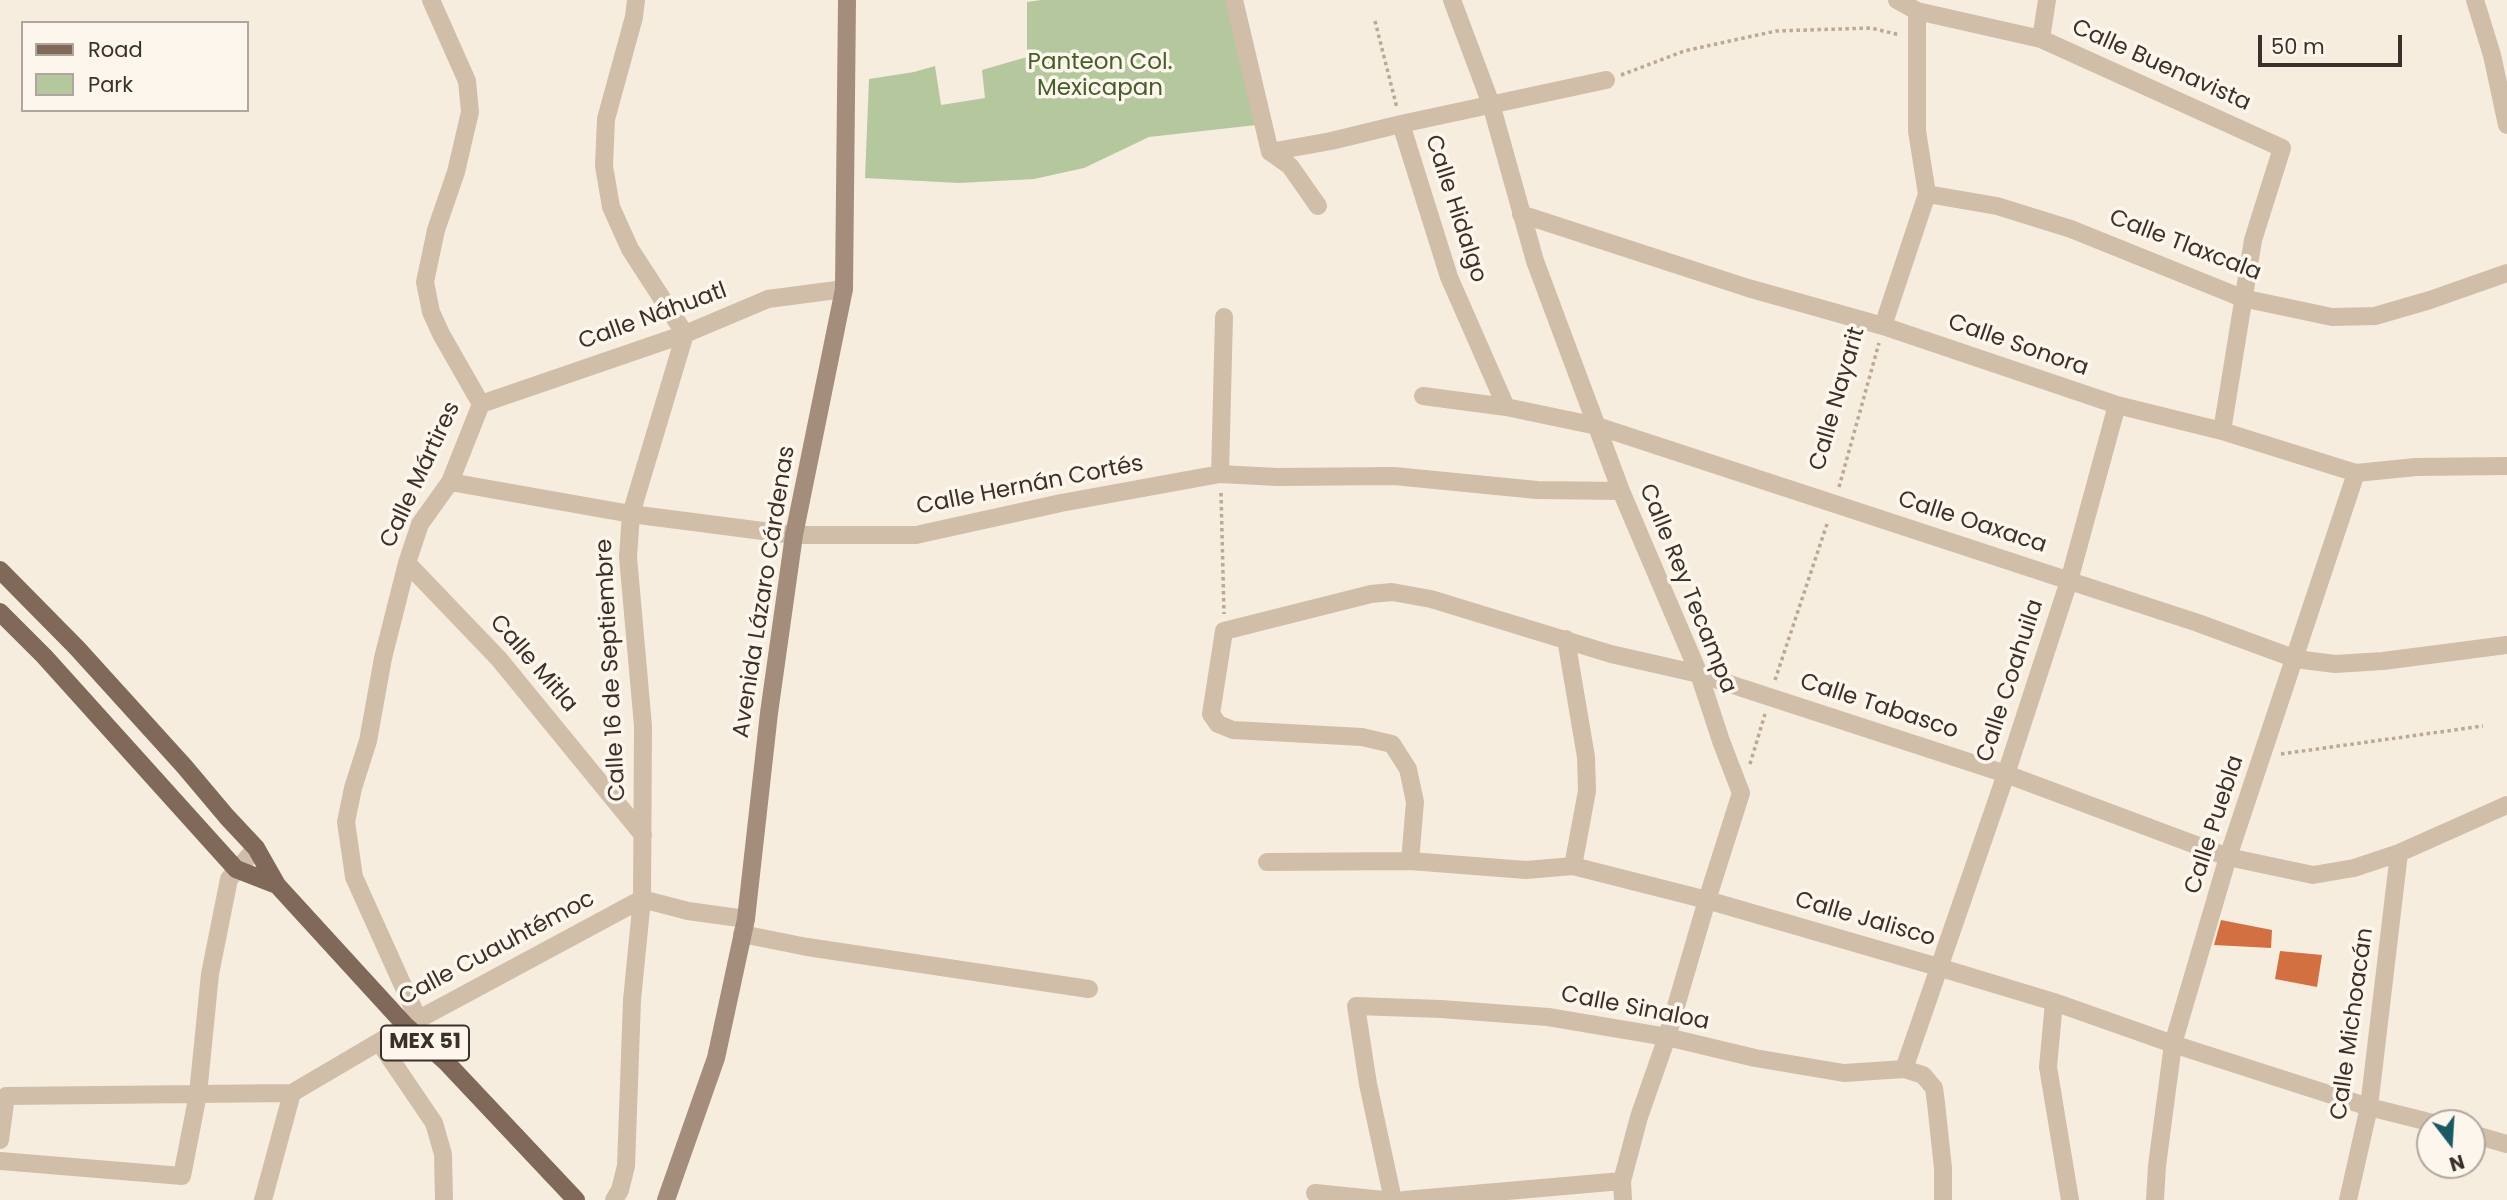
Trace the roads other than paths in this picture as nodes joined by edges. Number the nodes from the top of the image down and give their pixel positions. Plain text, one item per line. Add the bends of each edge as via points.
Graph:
1 (431, 0) edge
2 (636, 0) edge
3 (847, 0) edge
4 (1234, 0) edge
5 (1452, 0) edge
6 (1897, 0) edge
7 (2047, 0) edge
8 (2475, 0) edge
9 (1917, 11) junction
10 (2041, 39) junction
11 (1606, 80) road end
12 (1491, 104) junction
13 (1401, 124) junction
14 (2507, 125) edge
15 (1270, 152) junction
16 (1927, 194) junction
17 (1318, 206) dead end
18 (1521, 214) junction
19 (2507, 273) edge
20 (844, 289) junction
21 (2242, 298) junction
22 (1224, 317) dead end
23 (1884, 326) junction
24 (685, 334) junction
25 (1423, 396) dead end
26 (481, 404) junction
27 (2117, 405) junction
28 (1506, 407) junction
29 (1597, 426) junction
30 (2222, 431) junction
31 (2507, 466) edge
32 (2356, 473) junction
33 (1220, 474) junction
34 (450, 482) junction
35 (1621, 491) junction
36 (631, 514) junction
37 (794, 535) junction
38 (407, 563) junction
39 (0, 570) edge
40 (2069, 581) junction
41 (0, 612) edge
42 (1566, 639) junction
43 (2507, 645) edge
44 (2296, 659) junction
45 (1699, 674) junction
46 (2006, 774) junction
47 (2507, 805) edge
48 (643, 835) junction
49 (256, 848) junction
50 (2399, 853) junction
51 (2228, 857) junction
52 (1410, 861) junction
53 (1267, 862) dead end
54 (1573, 866) junction
55 (236, 869) junction
56 (277, 885) junction
57 (642, 899) junction
58 (1707, 900) junction
59 (744, 927) junction
60 (1938, 967) junction
61 (1088, 989) dead end
62 (2054, 1002) junction
63 (412, 1022) junction
64 (1667, 1037) junction
65 (379, 1042) junction
66 (2173, 1044) junction
67 (1903, 1069) junction
68 (292, 1093) junction
69 (198, 1094) junction
70 (2369, 1107) junction
71 (2416, 1119) edge
72 (2486, 1138) edge
73 (0, 1140) edge
74 (2507, 1144) edge
75 (0, 1161) edge
76 (1622, 1181) junction
77 (670, 1192) edge
78 (1315, 1193) dead end
79 (263, 1200) edge
80 (444, 1200) edge
81 (576, 1200) edge
82 (614, 1200) edge
83 (652, 1200) edge
84 (1384, 1200) edge
85 (1394, 1200) edge
86 (1404, 1200) edge
87 (1623, 1200) edge
88 (1943, 1200) edge
89 (2070, 1200) edge
90 (2155, 1200) edge
91 (2348, 1200) edge

1 - 26 street, Calle Mártires via 467,81 470,112 425,282 441,334
2 - 24 street via 606,118 604,166 611,206 630,249
3 - 20 main road, Avenida Lázaro Cárdenas
4 - 15 street
5 - 12 street, Calle Rey Tecampa
6 - 9 street, Calle Buenavista
7 - 10 street
8 - 14 street
9 - 10 street, Calle Buenavista
9 - 16 street, Calle Nayarit via 1917,131
10 - 21 street, Calle Buenavista via 2282,148 2253,240
11 - 12 street
12 - 13 street
12 - 18 street, Calle Rey Tecampa
13 - 15 street
13 - 28 street, Calle Hidalgo via 1449,277
15 - 17 street via 1290,166
16 - 21 street, Calle Tlaxcala via 1997,206 2071,229
16 - 23 street, Calle Nayarit
18 - 23 street, Calle Sonora via 1748,288
18 - 29 street, Calle Rey Tecampa
19 - 21 street, Calle Tlaxcala via 2375,316 2332,317
20 - 24 street, Calle Náhuatl via 768,299
20 - 37 main road, Avenida Lázaro Cárdenas
21 - 30 street
22 - 33 street
23 - 27 street, Calle Sonora
24 - 26 street, Calle Náhuatl
24 - 36 street, Calle 16 de Septiembre
25 - 28 street, Calle Oaxaca
26 - 34 street, Calle Mártires
27 - 30 street, Calle Sonora
27 - 40 street, Calle Coahuila
28 - 29 street, Calle Oaxaca
29 - 35 street, Calle Rey Tecampa
29 - 40 street, Calle Oaxaca
30 - 32 street, Calle Sonora
31 - 32 street, Calle Sonora
32 - 44 street, Calle Puebla
33 - 35 street, Calle Hernán Cortés via 1394,476 1537,490
33 - 37 street, Calle Hernán Cortés via 916,535
34 - 36 street, Calle Hernán Cortés
34 - 38 street, Calle Mártires via 420,524
35 - 45 street, Calle Rey Tecampa
36 - 37 street, Calle Hernán Cortés
36 - 48 street, Calle 16 de Septiembre via 628,557 643,726
37 - 59 main road, Avenida Lázaro Cárdenas
38 - 48 street, Calle Mitla via 499,659
38 - 63 street, Calle Mártires via 346,822 354,877
39 - 49 main road, MEX 51 via 77,648
40 - 44 street, Calle Oaxaca
40 - 46 street, Calle Coahuila
41 - 55 main road, MEX 51
42 - 45 street, Calle Tabasco
42 - 52 street, Calle Tabasco via 1392,592 1224,631 1211,714 1218,724 1233,730 1362,737 1392,744 1408,769 1415,802
42 - 54 street via 1586,757 1587,791
43 - 44 street, Calle Oaxaca via 2384,661 2335,664
44 - 51 street, Calle Puebla
45 - 46 street, Calle Tabasco
45 - 58 street, Calle Rey Tecampa via 1741,793
46 - 51 street, Calle Tabasco
46 - 60 street, Calle Coahuila
47 - 50 street, Calle Tabasco
48 - 57 street, Calle 16 de Septiembre
49 - 55 street
49 - 56 main road, MEX 51
50 - 51 street, Calle Tabasco via 2354,868 2312,875
50 - 70 street, Calle Michoacán
51 - 66 street, Calle Puebla
52 - 53 street, Calle Jalisco
52 - 54 street, Calle Jalisco via 1525,870
54 - 58 street, Calle Jalisco
55 - 56 main road, MEX 51
55 - 69 street via 229,879 210,974
56 - 63 main road, MEX 51
57 - 59 street
57 - 63 street, Calle Cuauhtémoc
57 - 82 street, Calle 16 de Septiembre via 632,1000 626,1166
58 - 60 street, Calle Jalisco
58 - 64 street
59 - 61 street via 807,947
59 - 77 main road, Avenida Lázaro Cárdenas via 716,1058
60 - 62 street, Calle Jalisco
60 - 67 street, Calle Coahuila
62 - 66 street, Calle Jalisco
62 - 89 street via 2048,1067
63 - 65 street, Calle Cuauhtémoc
63 - 81 main road, MEX 51
64 - 67 street, Calle Sinaloa via 1844,1073
64 - 76 street
64 - 85 street, Calle Sinaloa via 1548,1017 1356,1006 1367,1084
65 - 68 street, Calle Cuauhtémoc
65 - 80 street via 434,1123 443,1154
66 - 70 street, Calle Jalisco
66 - 90 street, Calle Puebla
67 - 88 street via 1923,1074 1934,1088 1944,1168
68 - 69 street, Calle Cuauhtémoc
68 - 79 street
69 - 73 street, Calle Cuauhtémoc via 6,1096
69 - 75 street via 182,1176
70 - 71 street, Calle Jalisco
70 - 91 street, Calle Michoacán
72 - 74 street
76 - 86 street
76 - 87 street
77 - 83 main road, Avenida Lázaro Cárdenas
78 - 84 street

